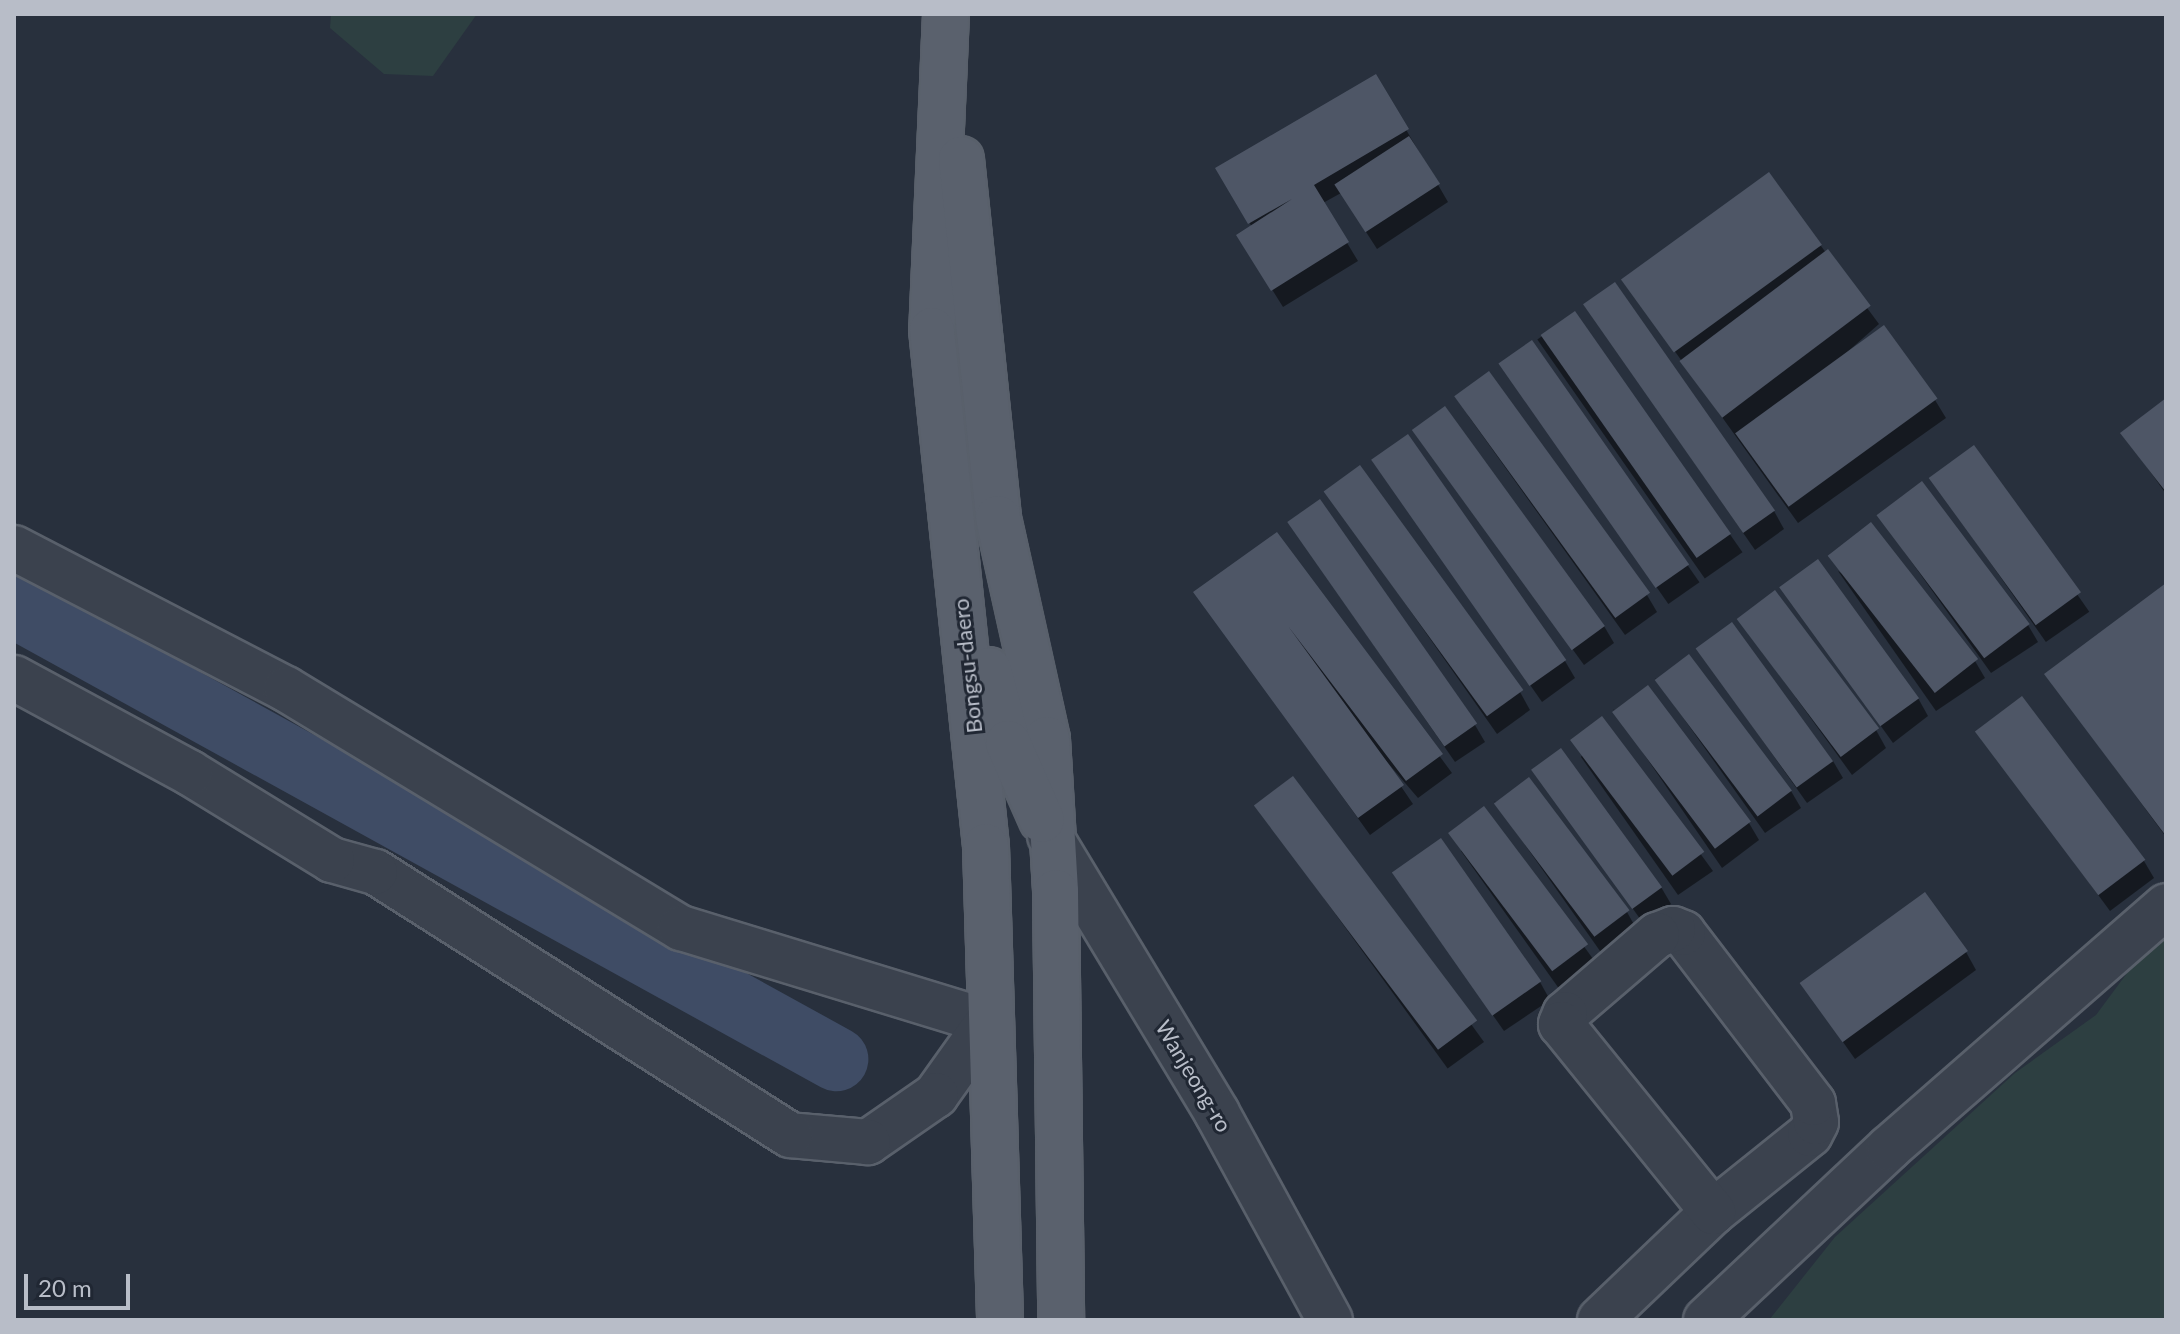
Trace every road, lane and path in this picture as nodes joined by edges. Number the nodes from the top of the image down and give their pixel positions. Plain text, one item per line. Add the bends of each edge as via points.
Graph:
1 (946, 28) edge
2 (14, 548) edge
3 (959, 583) junction
4 (14, 678) edge
5 (1050, 836) junction
6 (2166, 906) edge
7 (988, 1022) junction
8 (993, 1129) junction
9 (1058, 1143) junction
10 (1713, 1212) junction
11 (1000, 1320) edge
12 (1061, 1320) edge
13 (1330, 1320) edge
14 (1600, 1320) edge
15 (1706, 1320) edge

1 - 3 main road, Bongsu-daero via 932,330
1 - 5 main road via 982,328 998,518 1047,739
2 - 7 street via 286,689 681,928
3 - 5 main road via 1008,743
3 - 7 main road, Bongsu-daero via 986,846
4 - 7 street via 190,773 332,860 375,872 790,1135 868,1142 936,1095
5 - 9 main road via 1056,892
5 - 13 street, Wanjeong-ro via 1217,1113
6 - 15 street via 1889,1148
7 - 8 main road, Bongsu-daero
8 - 9 main road via 1003,1113 1023,1109 1046,1122
8 - 11 main road, Bongsu-daero
9 - 12 main road
10 - 10 street via 1810,1134 1816,1122 1813,1103 1683,933 1673,929 1657,935 1565,1014 1561,1024
10 - 14 street

